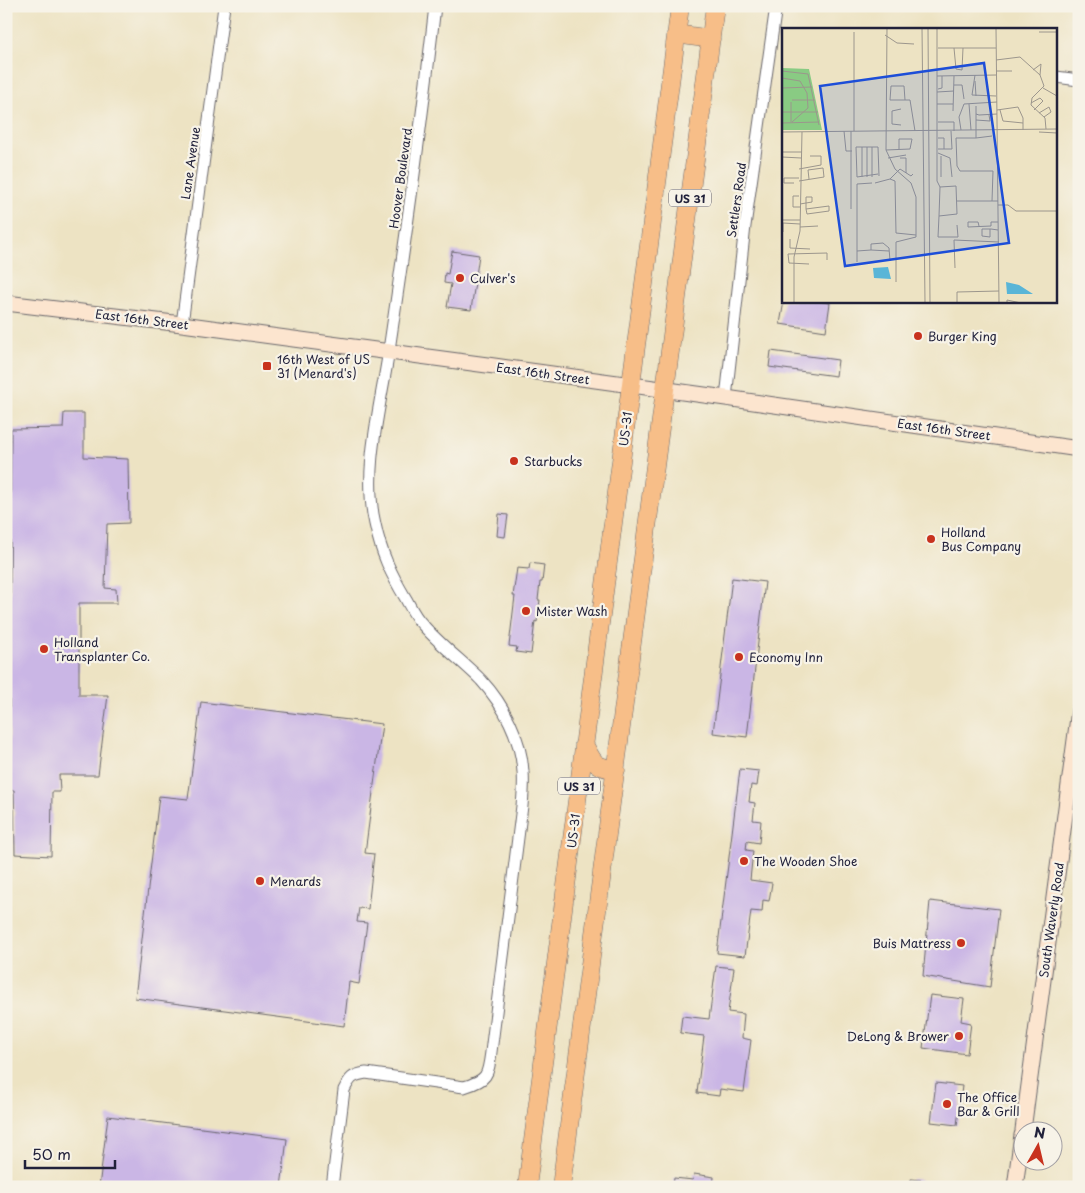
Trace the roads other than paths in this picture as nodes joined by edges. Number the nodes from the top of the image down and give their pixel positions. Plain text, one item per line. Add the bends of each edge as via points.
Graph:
1 (224, 6) edge
2 (435, 6) edge
3 (680, 6) edge
4 (715, 6) edge
5 (776, 6) edge
6 (676, 34) junction
7 (711, 39) junction
8 (778, 41) edge
9 (1058, 77) edge
10 (1079, 80) edge
11 (6, 303) edge
12 (182, 324) junction
13 (389, 352) junction
14 (630, 385) junction
15 (664, 390) junction
16 (726, 398) junction
17 (1079, 449) edge
18 (1079, 710) edge
19 (584, 744) junction
20 (616, 770) junction
21 (1024, 1120) edge
22 (1018, 1170) edge
23 (332, 1187) edge
24 (527, 1187) edge
25 (561, 1187) edge
26 (1016, 1187) edge

1 - 12 street, Lane Avenue
2 - 13 street, Hoover Boulevard
3 - 6 highway, US 31
4 - 7 highway, US 31
5 - 8 street, Settlers Road
6 - 7 highway
6 - 14 highway, US 31
7 - 15 highway, US 31
8 - 16 street, Settlers Road via 746,221
9 - 10 street
11 - 12 main road, East 16th Street
12 - 13 main road, East 16th Street
13 - 14 main road, East 16th Street
13 - 23 street, Hoover Boulevard via 371,478 374,521 380,546 391,573 421,624 481,680 505,712 520,751 522,806 491,1052 485,1077 464,1087 356,1074 344,1090
14 - 15 main road, East 16th Street
14 - 19 highway, US-31 / US 31
15 - 16 main road, East 16th Street
15 - 20 highway, US 31 / US 31
16 - 17 main road, East 16th Street
18 - 21 main road, South Waverly Road
19 - 20 highway via 591,759 600,767
19 - 24 highway, US-31 / US 31
20 - 25 highway, US 31 / US 31
22 - 26 main road

